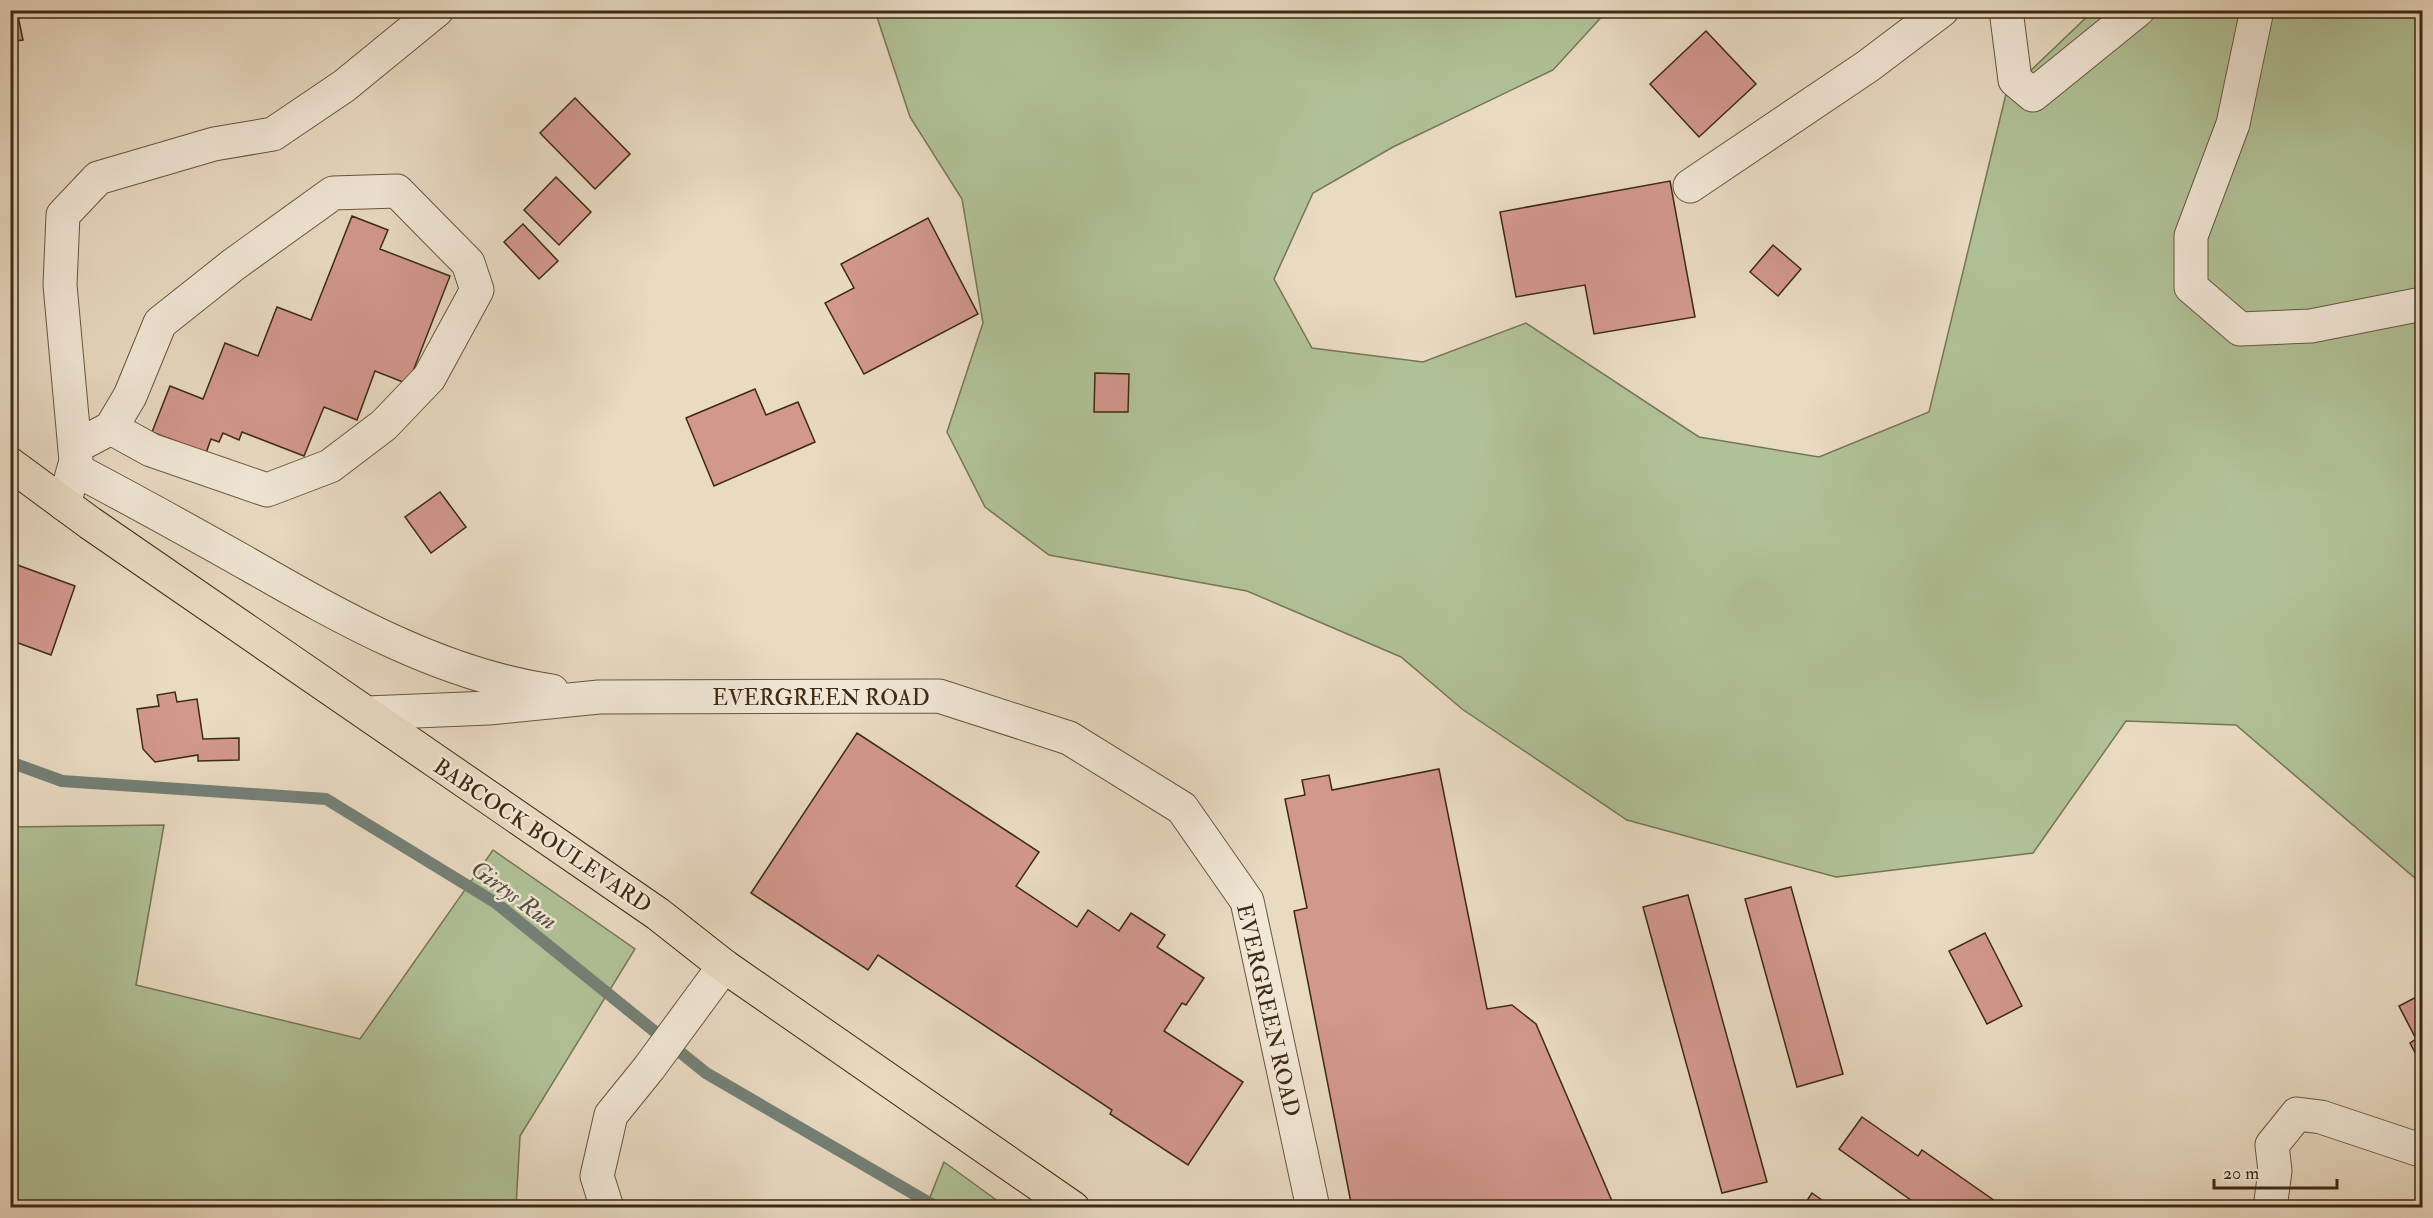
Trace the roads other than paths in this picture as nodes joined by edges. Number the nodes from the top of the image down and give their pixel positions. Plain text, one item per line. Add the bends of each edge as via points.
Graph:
1 (437, 10) edge
2 (1942, 10) edge
3 (2006, 10) edge
4 (2138, 10) edge
5 (2257, 10) edge
6 (1690, 186) dead end
7 (2422, 304) edge
8 (111, 428) junction
9 (74, 458) junction
10 (10, 464) edge
11 (64, 504) junction
12 (599, 697) junction
13 (367, 713) junction
14 (724, 966) junction
15 (2417, 1149) dead end
16 (607, 1208) edge
17 (1073, 1208) edge
18 (1313, 1208) edge
19 (2270, 1208) edge

1 - 9 street via 344,86 273,134 214,144 98,178 63,215 60,285
2 - 6 street via 1868,66
3 - 4 street via 2015,80 2033,95
5 - 7 street via 2233,124 2191,236 2191,287 2240,329 2311,326
8 - 8 street via 130,396 160,323 333,193 397,191 468,262 477,290 429,378 384,425 330,466 267,490 151,450
8 - 9 street
9 - 11 street
9 - 12 street via 350,622 447,664 525,687
10 - 11 main road, BABCOCK BOULEVARD
11 - 13 main road, BABCOCK BOULEVARD
12 - 13 street, EVERGREEN ROAD via 489,708
12 - 18 street, EVERGREEN ROAD via 939,696 1069,738 1182,808 1247,900
13 - 14 main road, BABCOCK BOULEVARD via 658,914
14 - 16 street via 611,1115 597,1176
14 - 17 main road, BABCOCK BOULEVARD
15 - 19 street via 2321,1117 2297,1114 2272,1144 2275,1171

